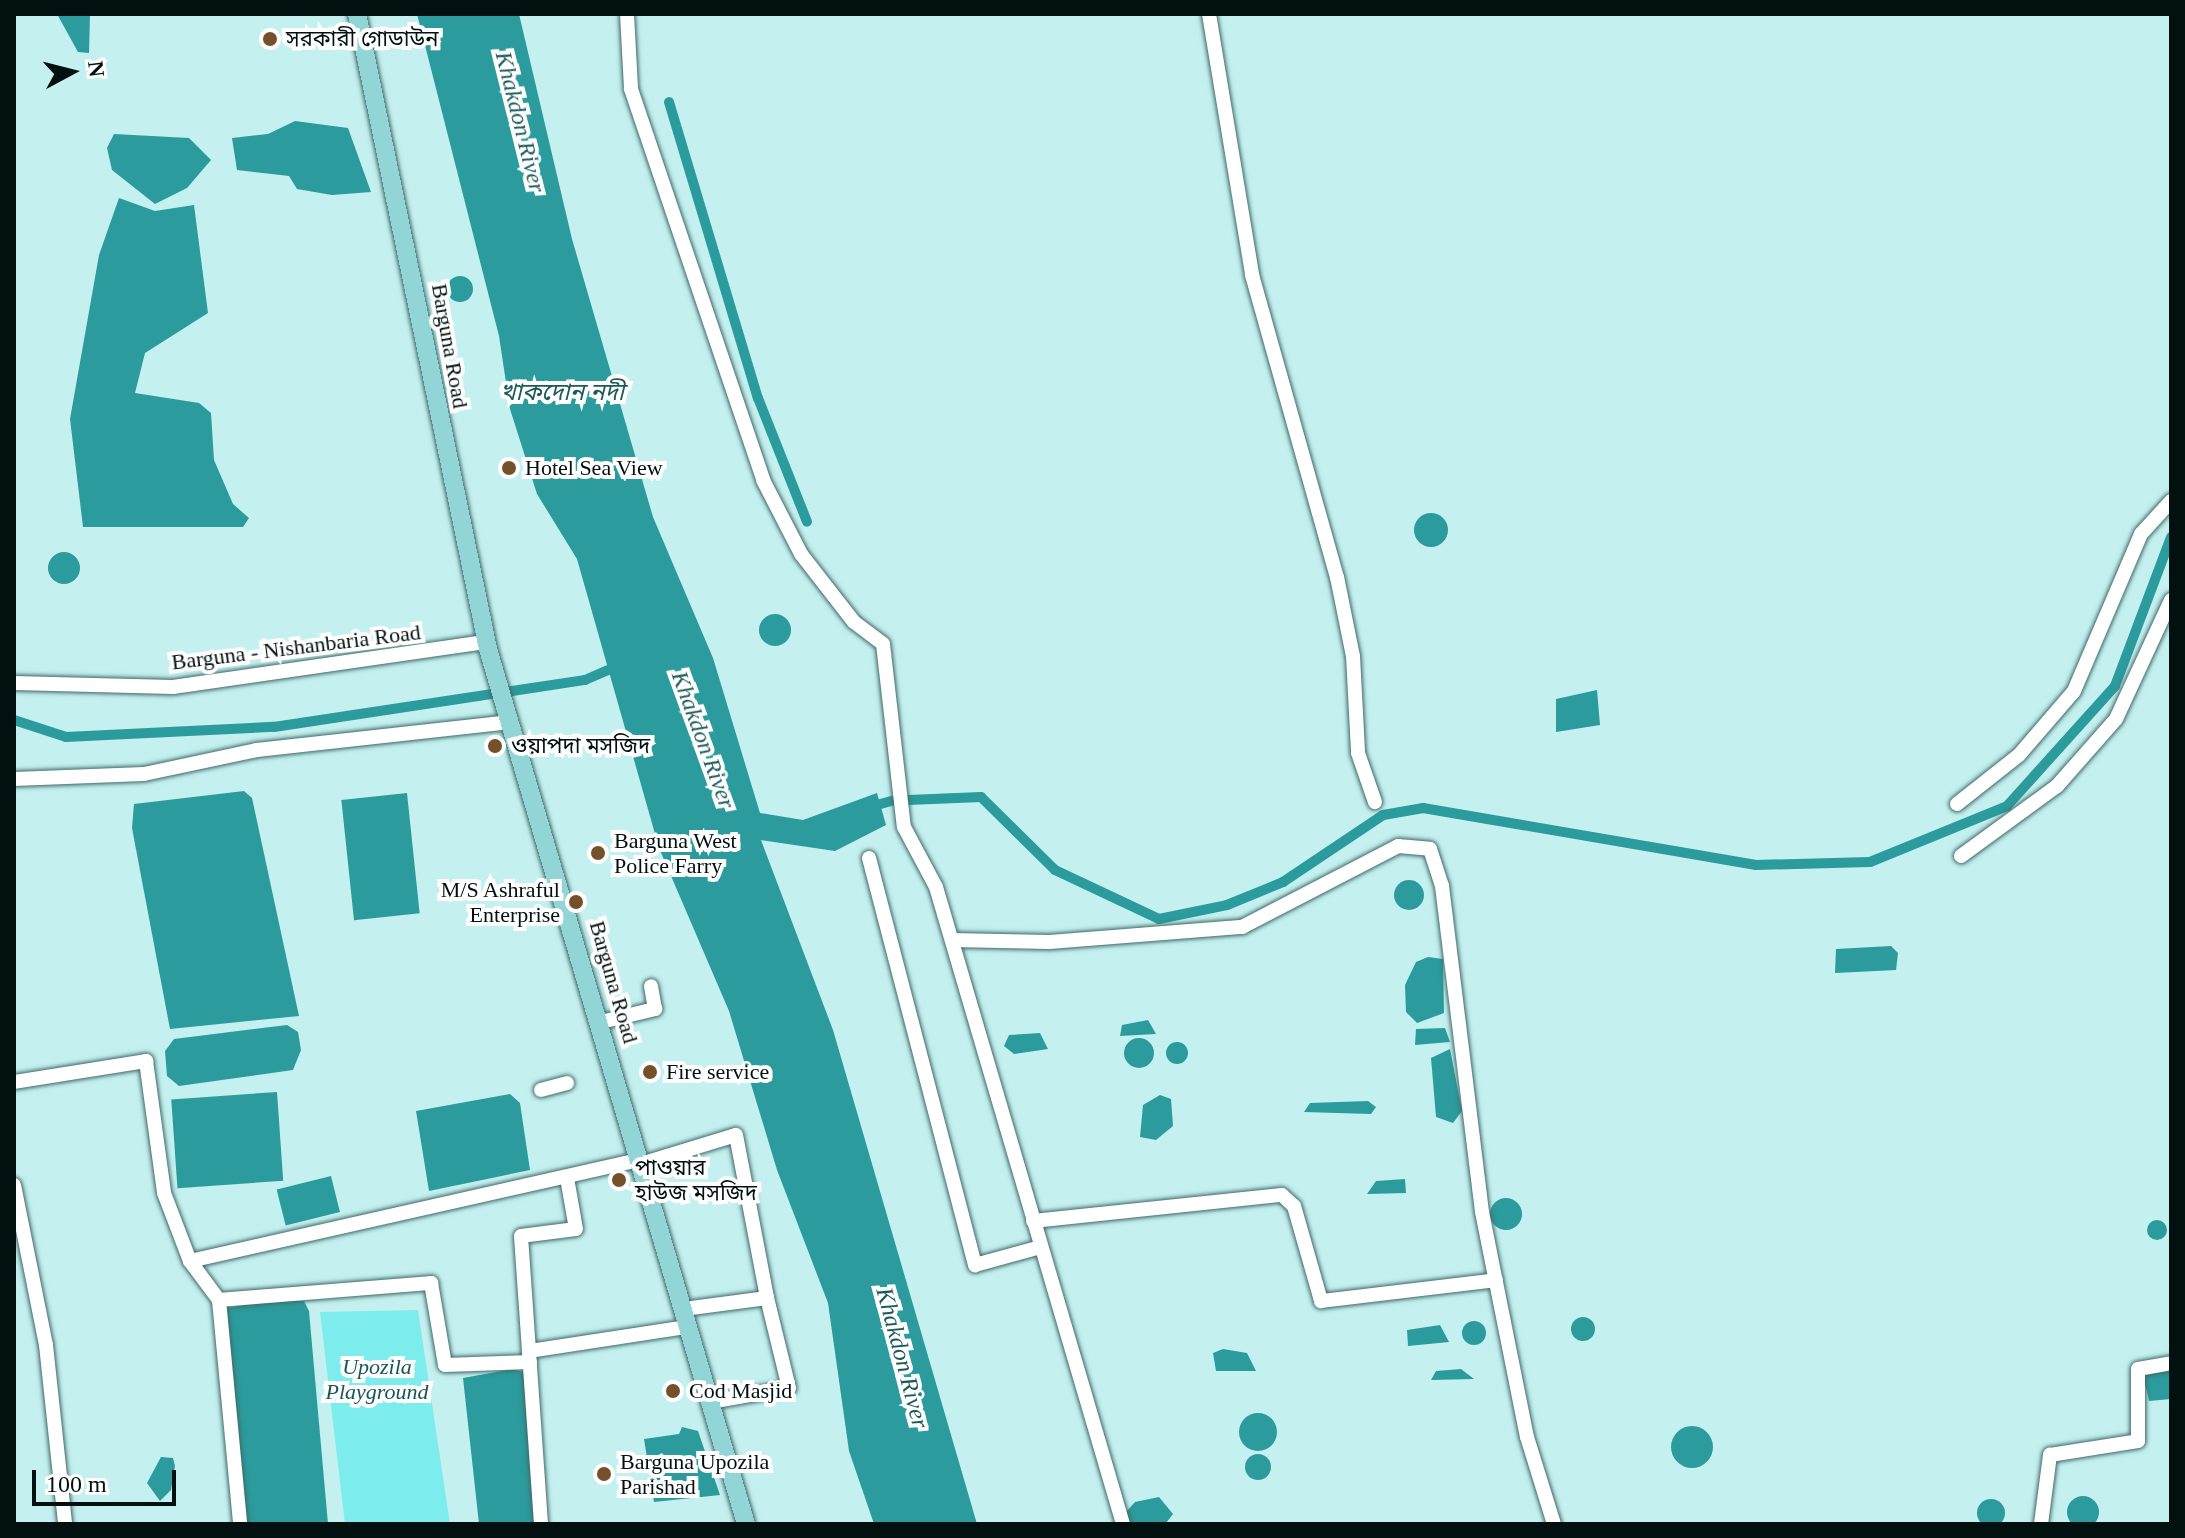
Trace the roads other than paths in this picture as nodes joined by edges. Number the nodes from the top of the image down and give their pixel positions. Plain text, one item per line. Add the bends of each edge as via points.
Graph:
1 (357, 14) edge
2 (627, 14) edge
3 (1209, 14) edge
4 (2171, 501) edge
5 (2171, 600) edge
6 (487, 646) junction
7 (14, 683) edge
8 (509, 720) junction
9 (14, 779) edge
10 (1375, 802) dead end
11 (1957, 804) dead end
12 (1961, 856) dead end
13 (869, 858) dead end
14 (952, 940) junction
15 (651, 986) dead end
16 (601, 1022) junction
17 (14, 1082) edge
18 (567, 1083) dead end
19 (541, 1090) dead end
20 (636, 1163) junction
21 (567, 1178) junction
22 (14, 1185) edge
23 (1033, 1221) junction
24 (1041, 1247) junction
25 (190, 1261) junction
26 (1496, 1280) junction
27 (767, 1298) junction
28 (219, 1300) junction
29 (682, 1318) junction
30 (529, 1356) junction
31 (2171, 1363) edge
32 (710, 1402) junction
33 (65, 1524) edge
34 (240, 1524) edge
35 (541, 1524) edge
36 (738, 1524) edge
37 (746, 1524) edge
38 (1123, 1524) edge
39 (1554, 1524) edge
40 (2041, 1524) edge

1 - 6 main road, Barguna Road
2 - 14 street via 631,89 763,480 801,554 854,622 883,644 904,827 936,887
3 - 10 street via 1252,275 1337,577 1353,656 1358,753
4 - 11 street via 2141,534 2074,691 2019,755
5 - 12 street via 2116,719 2057,786
6 - 7 street, Barguna - Nishanbaria Road via 173,687
6 - 8 main road, Barguna Road
8 - 9 street via 257,750 144,774
8 - 16 main road, Barguna Road
8 - 20 main road, Barguna Road via 516,767
13 - 24 street via 975,1265
14 - 23 street
14 - 26 street via 1050,942 1242,927 1398,846 1427,846 1442,886
15 - 16 street via 655,1009
16 - 20 main road, Barguna Road
17 - 25 street via 146,1061 164,1193
18 - 19 street
20 - 21 street
20 - 27 street via 736,1135
20 - 29 main road, Barguna Road
21 - 25 street
21 - 30 street via 576,1229 521,1236
22 - 33 street via 46,1345
23 - 24 street
23 - 26 street via 1282,1195 1294,1206 1321,1301
24 - 38 street
25 - 28 street
26 - 39 street via 1527,1437
27 - 29 street
27 - 32 street via 789,1388
28 - 30 street via 429,1283 445,1365
28 - 34 street
29 - 30 street
29 - 32 main road, Barguna Road
29 - 36 main road, Barguna Road
30 - 35 street
31 - 40 street via 2138,1369 2138,1441 2050,1455
32 - 37 main road, Barguna Road

